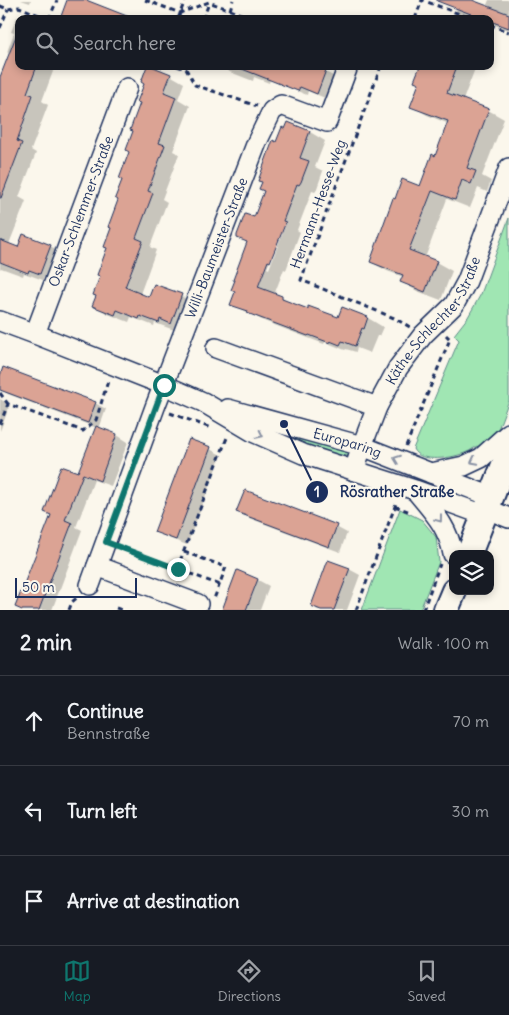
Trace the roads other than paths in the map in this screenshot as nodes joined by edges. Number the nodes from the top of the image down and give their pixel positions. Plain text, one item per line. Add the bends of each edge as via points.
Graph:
1 (347, 70) dead end
2 (127, 88) dead end
3 (509, 168) edge
4 (0, 322) edge
5 (35, 334) junction
6 (216, 348) dead end
7 (164, 385) junction
8 (203, 402) junction
9 (377, 407) junction
10 (509, 433) edge
11 (362, 446) junction
12 (509, 452) edge
13 (354, 470) junction
14 (431, 473) junction
15 (409, 488) junction
16 (488, 507) junction
17 (509, 518) edge
18 (471, 550) edge
19 (447, 556) edge
20 (98, 566) junction
21 (90, 585) dead end
22 (452, 595) edge
23 (198, 604) dead end
24 (446, 610) edge

1 - 7 street, Willi-Baumeister-Straße via 326,122 281,105 272,111 257,142
2 - 5 street, Oskar-Schlemmer-Straße
3 - 9 street, Käthe-Schlechter-Straße via 467,281 454,305 429,329 398,368
4 - 5 street, Europaring
5 - 7 street, Europaring
6 - 9 street
7 - 8 street, Europaring
7 - 20 street, Willi-Baumeister-Straße
8 - 11 street, Europaring
8 -> 13 street, Europaring via 255,433 303,454
9 - 11 street, Käthe-Schlechter-Straße
10 -> 14 street via 481,458 464,466
11 - 13 street, Käthe-Schlechter-Straße
14 -> 11 street, Europaring
12 - 16 main road
13 - 15 street, Europaring
14 - 16 street, Europaring
15 - 16 street, Europaring
15 -> 19 street via 444,527 450,541
16 - 17 street
16 - 18 main road
20 - 21 street, Willi-Baumeister-Straße
20 - 23 street
22 - 24 main road

